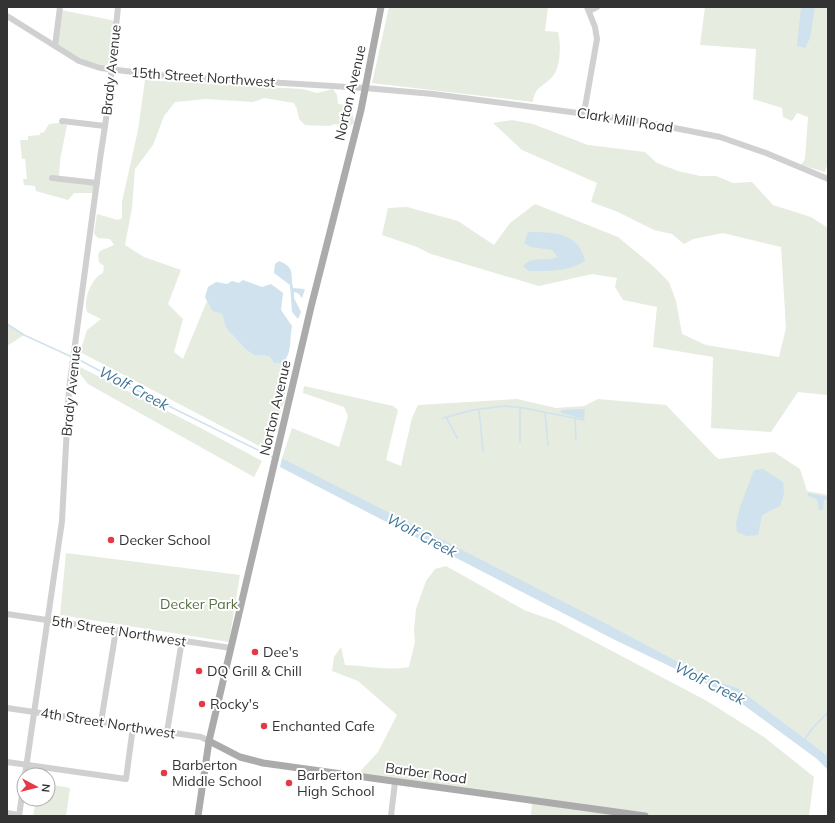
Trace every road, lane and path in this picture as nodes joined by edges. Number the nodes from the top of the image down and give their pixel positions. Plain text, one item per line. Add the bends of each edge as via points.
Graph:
1 (60, 7) edge
2 (118, 7) edge
3 (381, 7) edge
4 (597, 7) edge
5 (588, 9) edge
6 (7, 16) edge
7 (55, 46) junction
8 (111, 70) junction
9 (365, 88) junction
10 (414, 92) joint
11 (584, 113) junction
12 (62, 121) dead end
13 (105, 126) junction
14 (52, 178) dead end
15 (828, 180) edge
16 (97, 183) junction
17 (7, 614) edge
18 (48, 620) junction
19 (116, 630) junction
20 (182, 640) junction
21 (231, 648) junction
22 (7, 708) edge
23 (34, 712) junction
24 (101, 722) junction
25 (168, 732) junction
26 (132, 734) dead end
27 (209, 740) junction
28 (7, 762) edge
29 (27, 765) junction
30 (395, 782) junction
31 (7, 813) edge
32 (19, 815) edge
33 (198, 816) edge
34 (391, 816) edge
35 (645, 816) edge

1 - 7 street
2 - 8 street, Brady Avenue
3 - 9 main road, Norton Avenue
4 - 5 street
5 - 11 street via 597,39
6 - 7 street, 15th Street Northwest
7 - 8 street, 15th Street Northwest via 79,61
8 - 9 street, 15th Street Northwest
8 - 13 street, Brady Avenue
9 - 10 street, 15th Street Northwest
9 - 21 main road, Norton Avenue
10 - 11 street, Clark Mill Road
11 - 15 street, Clark Mill Road via 720,137 766,153
12 - 13 street
13 - 16 street, Brady Avenue
14 - 16 street
16 - 18 street, Brady Avenue via 72,368 62,517
17 - 18 street, 5th Street Northwest
18 - 19 street, 5th Street Northwest
18 - 23 street, Brady Avenue
19 - 20 street, 5th Street Northwest
19 - 24 street
20 - 21 street, 5th Street Northwest
20 - 25 street
21 - 27 main road, Norton Avenue
22 - 23 street, 4th Street Northwest
23 - 24 street, 4th Street Northwest
23 - 29 street, Brady Avenue
24 - 25 street, 4th Street Northwest
25 - 27 street, 4th Street Northwest
26 - 29 street via 126,779
27 - 30 main road, Barber Road via 240,757 257,762
27 - 33 main road, Norton Avenue
28 - 29 street
30 - 34 street
30 - 35 main road, Barber Road
31 - 32 street

